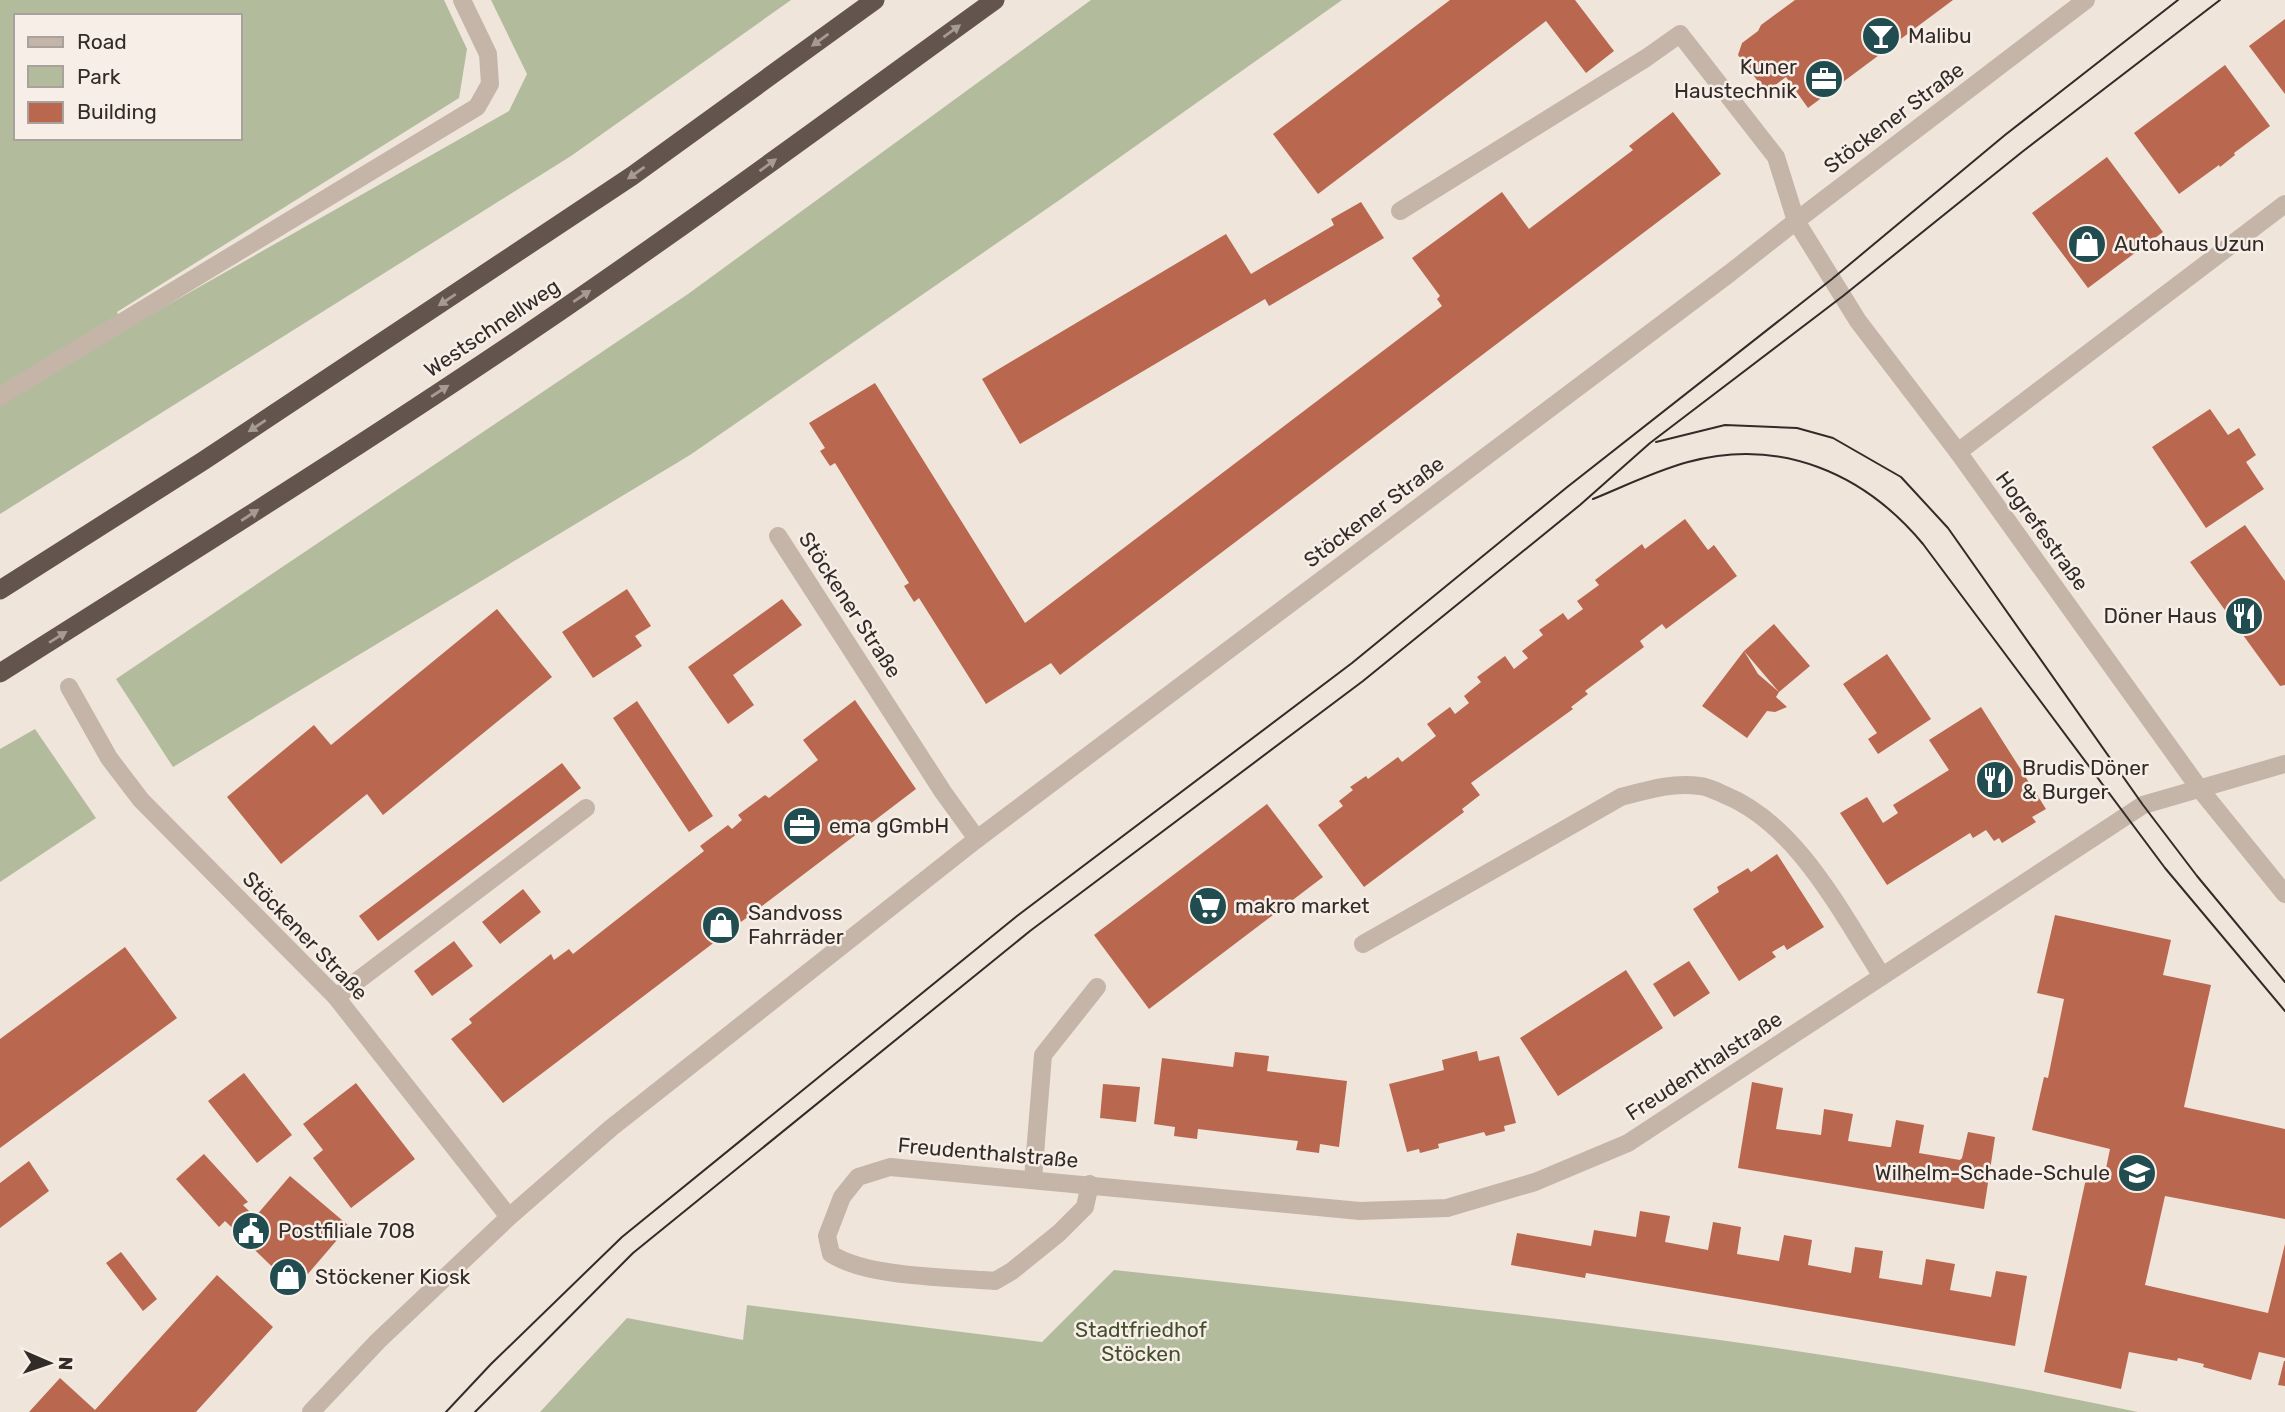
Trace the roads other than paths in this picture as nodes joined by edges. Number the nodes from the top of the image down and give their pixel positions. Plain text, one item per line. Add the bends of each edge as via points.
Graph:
1 (462, 0) edge
2 (875, 0) edge
3 (995, 0) edge
4 (2087, 0) edge
5 (2285, 204) edge
6 (1400, 211) dead end
7 (1796, 221) junction
8 (0, 398) edge
9 (1958, 452) junction
10 (778, 536) dead end
11 (0, 590) edge
12 (0, 673) edge
13 (69, 687) dead end
14 (2285, 764) edge
15 (2199, 788) junction
16 (586, 808) dead end
17 (977, 839) junction
18 (2285, 894) edge
19 (1363, 944) dead end
20 (1882, 976) junction
21 (1097, 987) dead end
22 (337, 997) junction
23 (1033, 1179) junction
24 (1090, 1184) junction
25 (509, 1217) junction
26 (312, 1412) edge

1 - 8 street via 488,54 490,83 477,107
2 -> 11 highway via 609,192 204,461
12 -> 3 highway, Westschnellweg via 537,327
4 - 7 street, Stöckener Straße
5 - 9 street
6 - 7 street via 1680,34 1776,157
7 - 9 street, Hogrefestraße via 1858,321
7 - 17 street, Stöckener Straße
9 - 15 street, Hogrefestraße
10 - 17 street, Stöckener Straße
13 - 22 street, Stöckener Straße via 109,758 141,800
14 - 15 street, Freudenthalstraße
15 - 18 street, Hogrefestraße
15 - 20 street, Freudenthalstraße via 2143,805
16 - 22 street
17 - 25 street, Stöckener Straße via 611,1128
19 - 20 street via 1621,797 1662,786 1702,786 1741,802 1782,832 1807,860
20 - 24 street, Freudenthalstraße via 1628,1143 1535,1182 1447,1208 1360,1211
21 - 23 street via 1043,1055
22 - 25 street, Stöckener Straße
23 - 24 street, Freudenthalstraße
23 - 24 street, Freudenthalstraße via 890,1167 858,1177 842,1197 827,1236 831,1254 873,1270 995,1281 1086,1207
25 - 26 street, Stöckener Straße via 378,1341

